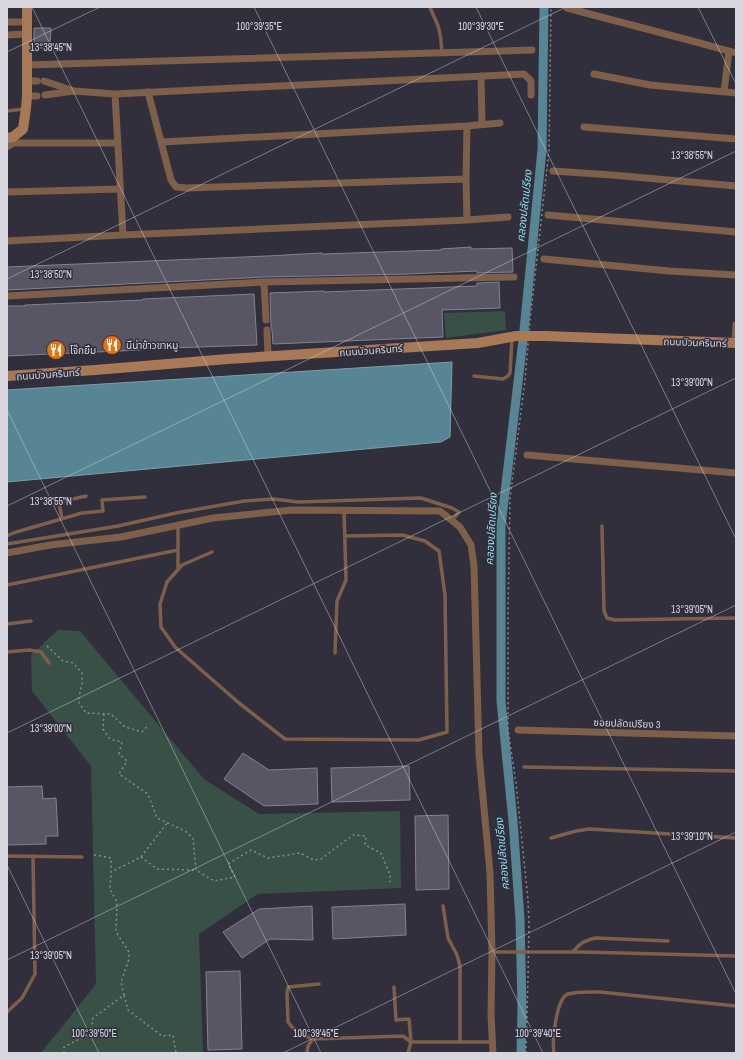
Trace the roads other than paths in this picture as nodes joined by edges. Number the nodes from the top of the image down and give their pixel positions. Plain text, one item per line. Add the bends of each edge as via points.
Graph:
1 (27, 7) edge
2 (430, 7) edge
3 (567, 8) edge
4 (7, 22) edge
5 (26, 22) junction
6 (26, 34) junction
7 (7, 35) edge
8 (532, 50) dead end
9 (442, 52) junction
10 (732, 52) edge
11 (27, 65) junction
12 (594, 74) dead end
13 (481, 76) junction
14 (27, 81) junction
15 (74, 91) junction
16 (724, 91) junction
17 (148, 92) junction
18 (736, 93) edge
19 (115, 94) junction
20 (531, 95) dead end
21 (27, 96) junction
22 (26, 108) junction
23 (7, 111) edge
24 (500, 123) dead end
25 (482, 124) junction
26 (467, 126) junction
27 (584, 127) dead end
28 (7, 138) edge
29 (736, 139) edge
30 (162, 142) junction
31 (118, 143) junction
32 (7, 147) edge
33 (553, 171) dead end
34 (466, 179) junction
35 (736, 186) edge
36 (120, 189) junction
37 (7, 192) edge
38 (548, 215) dead end
39 (508, 217) dead end
40 (467, 220) junction
41 (736, 232) edge
42 (123, 235) junction
43 (7, 241) edge
44 (544, 259) dead end
45 (736, 275) edge
46 (514, 276) dead end
47 (264, 282) junction
48 (7, 296) edge
49 (266, 320) dead end
50 (736, 325) edge
51 (267, 330) dead end
52 (514, 337) junction
53 (736, 343) edge
54 (268, 356) junction
55 (7, 376) edge
56 (474, 376) dead end
57 (528, 455) dead end
58 (736, 473) edge
59 (86, 496) dead end
60 (145, 497) dead end
61 (344, 511) junction
62 (62, 519) junction
63 (451, 520) junction
64 (178, 526) junction
65 (602, 526) dead end
66 (7, 536) edge
67 (345, 536) junction
68 (7, 544) edge
69 (178, 550) junction
70 (212, 552) dead end
71 (7, 553) edge
72 (178, 570) junction
73 (7, 585) edge
74 (736, 618) edge
75 (31, 621) dead end
76 (7, 624) edge
77 (7, 652) edge
78 (335, 653) dead end
79 (49, 663) dead end
80 (518, 730) dead end
81 (736, 736) edge
82 (524, 767) dead end
83 (736, 771) edge
84 (551, 838) dead end
85 (736, 838) edge
86 (7, 856) edge
87 (33, 856) junction
88 (82, 857) dead end
89 (443, 906) dead end
90 (668, 941) dead end
91 (492, 952) junction
92 (573, 952) junction
93 (736, 956) edge
94 (319, 984) dead end
95 (394, 987) dead end
96 (736, 1006) edge
97 (7, 1012) edge
98 (313, 1039) junction
99 (411, 1042) junction
100 (460, 1042) junction
101 (492, 1042) junction
102 (307, 1053) edge
103 (408, 1053) edge
104 (493, 1053) edge
105 (554, 1053) edge

1 - 5 street
2 - 9 lane via 438,26
3 - 10 street
4 - 5 street
5 - 6 street
6 - 7 street
6 - 11 street
8 - 9 street
9 - 11 street
10 - 16 street
11 - 14 street
12 - 16 street via 650,85
13 - 17 street
13 - 20 street via 524,74 531,81
13 - 25 street
14 - 15 street via 41,81
14 - 21 street
15 - 19 street
15 - 21 street
16 - 18 street
17 - 19 street
17 - 30 street
19 - 31 street
21 - 22 street
22 - 23 lane
22 - 28 street via 23,129
24 - 25 street
25 - 26 street
26 - 30 street
26 - 34 street
27 - 29 street
30 - 34 street via 171,180 176,187 181,188
31 - 32 street via 13,143
31 - 36 street
33 - 35 street
34 - 40 street
36 - 37 street
36 - 42 street
38 - 41 street
39 - 40 street
40 - 42 street
42 - 43 street
44 - 45 street
46 - 47 street
47 - 48 street
47 - 49 street
50 - 53 street
51 - 54 street
52 - 53 street, ถนนบัวนครินทร์
52 - 54 street, ถนนบัวนครินทร์ via 478,343
52 - 56 lane via 508,376 503,379
54 - 55 street, ถนนบัวนครินทร์
57 - 58 street
59 - 62 lane via 59,502
60 - 62 lane via 102,500 103,511 82,513
61 - 63 street via 440,512
61 - 64 street via 284,511 213,518
61 - 67 lane
62 - 66 lane
63 - 68 lane via 459,512 421,498 298,502 274,499 244,501 118,526
63 - 91 street via 460,527 471,545 474,566 479,754 490,873
64 - 69 lane
64 - 71 street
65 - 74 lane via 604,611 607,618
67 - 72 lane via 402,535 425,541 439,551 445,595 447,732 419,740 285,739 175,647 161,627 160,604 168,582
67 - 78 lane via 346,580 337,601
69 - 72 lane
69 - 73 lane
70 - 72 lane via 182,565
75 - 76 lane
77 - 79 lane via 41,652
80 - 81 street, ซอยปลัดเปรียง 3
82 - 83 lane
84 - 85 lane via 589,829
86 - 87 lane
87 - 88 lane
87 - 97 lane via 35,974 22,998
89 - 100 lane via 448,938 460,966
90 - 92 lane via 595,938 585,940
91 - 92 lane
91 - 101 street
92 - 93 lane
94 - 98 lane via 288,987 287,995 288,1022 300,1034
95 - 99 lane via 396,1020 409,1019
96 - 105 lane via 587,991 568,994 562,999 558,1011
98 - 99 lane via 403,1036
98 - 102 lane
99 - 100 lane
99 - 103 lane
100 - 101 lane
101 - 104 street

